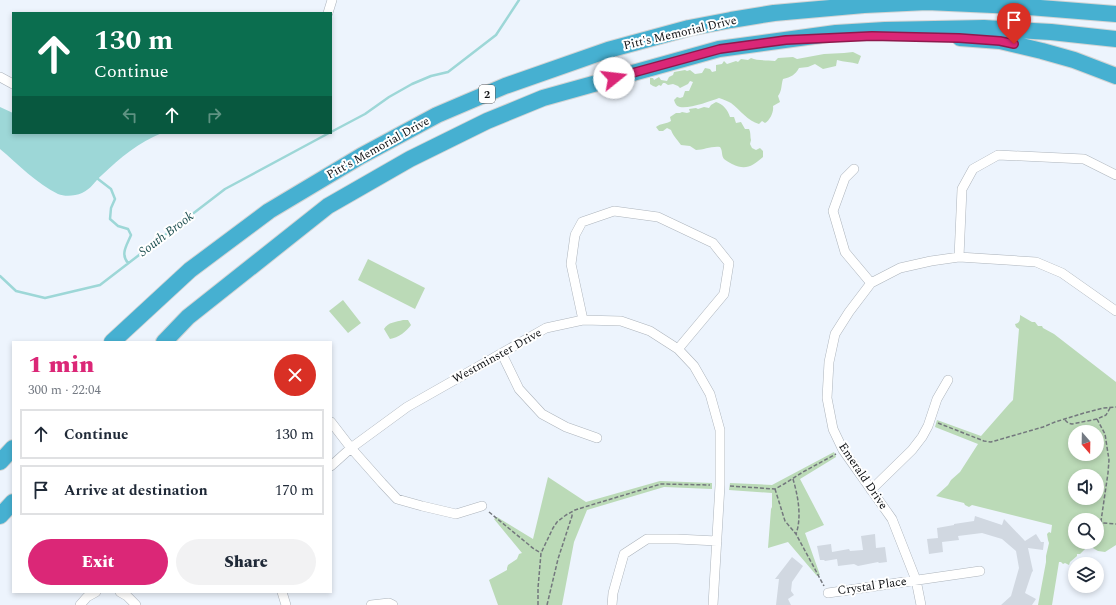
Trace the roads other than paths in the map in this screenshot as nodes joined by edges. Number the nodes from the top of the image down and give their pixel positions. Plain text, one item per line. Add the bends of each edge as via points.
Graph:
1 (332, 0) edge
2 (963, 0) edge
3 (927, 2) junction
4 (328, 12) edge
5 (1116, 14) edge
6 (1116, 39) edge
7 (786, 40) junction
8 (1116, 76) edge
9 (0, 77) edge
10 (12, 83) edge
11 (854, 169) dead end
12 (1116, 176) edge
13 (959, 257) junction
14 (871, 283) junction
15 (1116, 311) edge
16 (583, 320) junction
17 (113, 341) edge
18 (165, 341) edge
19 (678, 349) junction
20 (502, 354) junction
21 (948, 380) dead end
22 (332, 423) edge
23 (597, 438) dead end
24 (351, 448) junction
25 (12, 449) edge
26 (0, 462) edge
27 (332, 465) edge
28 (871, 490) junction
29 (12, 503) edge
30 (482, 506) road end
31 (0, 516) edge
32 (717, 541) junction
33 (980, 571) dead end
34 (916, 580) junction
35 (94, 593) edge
36 (122, 593) edge
37 (282, 593) edge
38 (828, 593) road end
39 (80, 605) edge
40 (136, 605) edge
41 (286, 605) edge
42 (370, 605) edge
43 (392, 605) edge
44 (612, 605) edge
45 (713, 605) edge
46 (921, 605) edge

1 - 4 street
2 - 3 highway
3 - 5 highway, Pitt's Memorial Drive / 2
3 - 17 highway, Pitt's Memorial Drive / 2 via 774,14 689,28 608,50 505,86 437,115 361,156 269,211 190,270
6 - 7 highway, Pitt's Memorial Drive / 2 via 984,28 885,30
7 - 8 highway via 880,36 1000,41 1074,60
7 - 18 highway, Pitt's Memorial Drive / 2 via 720,49 543,98 487,121 410,159 328,206 188,317
9 - 10 street
11 - 14 street via 845,178 833,211 845,252
12 - 13 street via 1084,159 998,155 973,169 962,189
13 - 14 street, Emerald Drive via 900,268
13 - 15 street, Emerald Drive via 1036,262 1062,274
14 - 28 street, Emerald Drive via 835,334 829,362 827,398 833,428 843,450
16 - 19 street, Westminster Drive via 621,321 650,331
16 - 19 street via 571,264 575,235 582,222 614,211 658,217 713,243 729,263 724,294
16 - 20 street, Westminster Drive via 546,328
19 - 32 street, Westminster Drive via 694,366 710,394 720,430
20 - 23 street via 518,389 542,414 566,427
20 - 24 street, Westminster Drive via 407,407
21 - 28 street via 917,444
22 - 24 street
24 - 27 street, Westminster Drive
24 - 30 street via 397,499 456,514
25 - 26 highway
28 - 34 street, Emerald Drive via 892,519
29 - 31 highway
32 - 44 street via 647,539 624,554
32 - 45 street, Westminster Drive
33 - 34 street, Crystal Place
34 - 38 street, Crystal Place
34 - 46 street, Emerald Drive
35 - 39 street
36 - 40 street
37 - 41 street
42 - 43 street

